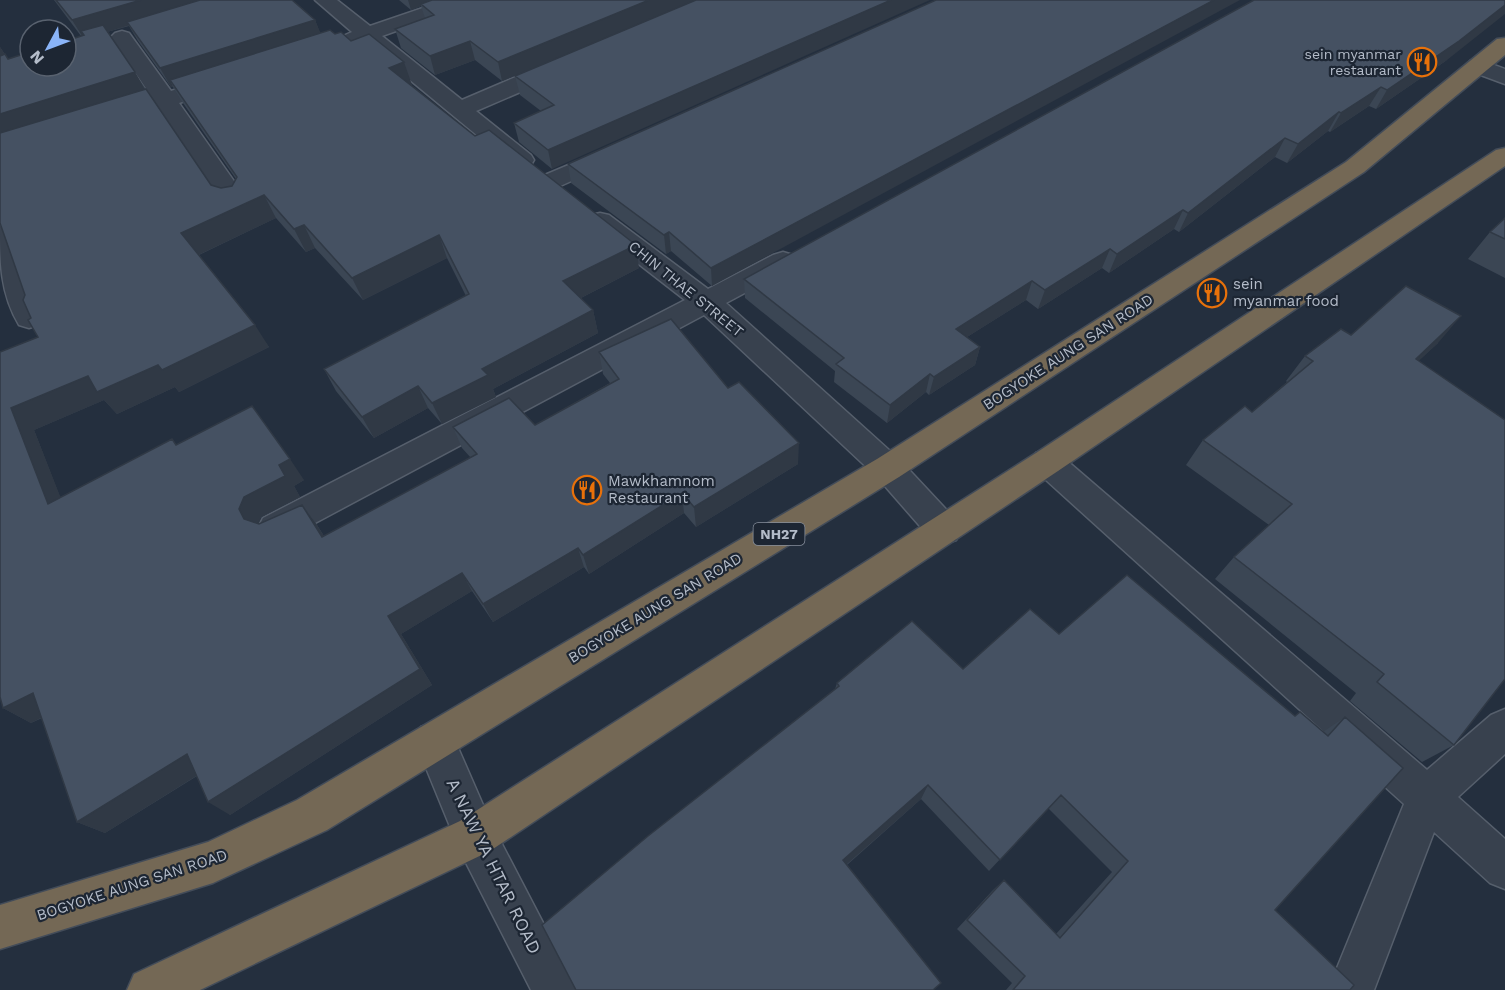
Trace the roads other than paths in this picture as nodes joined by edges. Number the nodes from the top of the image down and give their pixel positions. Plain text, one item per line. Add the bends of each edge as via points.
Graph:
1 (325, 0) edge
2 (465, 0) edge
3 (366, 34) junction
4 (100, 44) edge
5 (1505, 44) edge
6 (332, 45) edge
7 (578, 59) edge
8 (1491, 72) edge
9 (243, 75) edge
10 (165, 100) junction
11 (459, 110) junction
12 (88, 125) edge
13 (625, 148) edge
14 (1505, 154) edge
15 (565, 194) junction
16 (235, 201) edge
17 (0, 235) edge
18 (801, 251) edge
19 (708, 303) junction
20 (29, 318) edge
21 (1047, 462) junction
22 (888, 468) junction
23 (275, 528) edge
24 (944, 530) junction
25 (1505, 728) edge
26 (435, 741) junction
27 (1427, 796) junction
28 (475, 836) junction
29 (1505, 868) edge
30 (0, 927) edge
31 (150, 990) edge
32 (555, 990) edge
33 (1351, 990) edge

1 - 3 street, CHIN THAE STREET
2 - 3 street
3 - 6 street
3 - 11 street, CHIN THAE STREET
4 - 10 street via 133,33
5 - 8 highway, BOGYOKE AUNG SAN ROAD / NH27
7 - 11 street
8 - 22 highway, BOGYOKE AUNG SAN ROAD / NH27 via 1355,167
9 - 10 street
10 - 12 street
10 - 16 street
11 - 15 street, CHIN THAE STREET
13 - 15 street
14 - 21 highway
15 - 19 street, CHIN THAE STREET
17 - 20 street
18 - 19 street
19 - 22 street, CHIN THAE STREET
19 - 23 street
21 - 24 highway
21 - 27 street
22 - 24 street, CHIN THAE STREET
22 - 26 highway, BOGYOKE AUNG SAN ROAD / NH27
24 - 28 highway
25 - 27 street
26 - 28 street, A NAW YA HTAR ROAD
26 - 30 highway, BOGYOKE AUNG SAN ROAD / NH27 via 312,815 213,862
27 - 29 street
27 - 33 street
28 - 31 highway
28 - 32 street, A NAW YA HTAR ROAD

